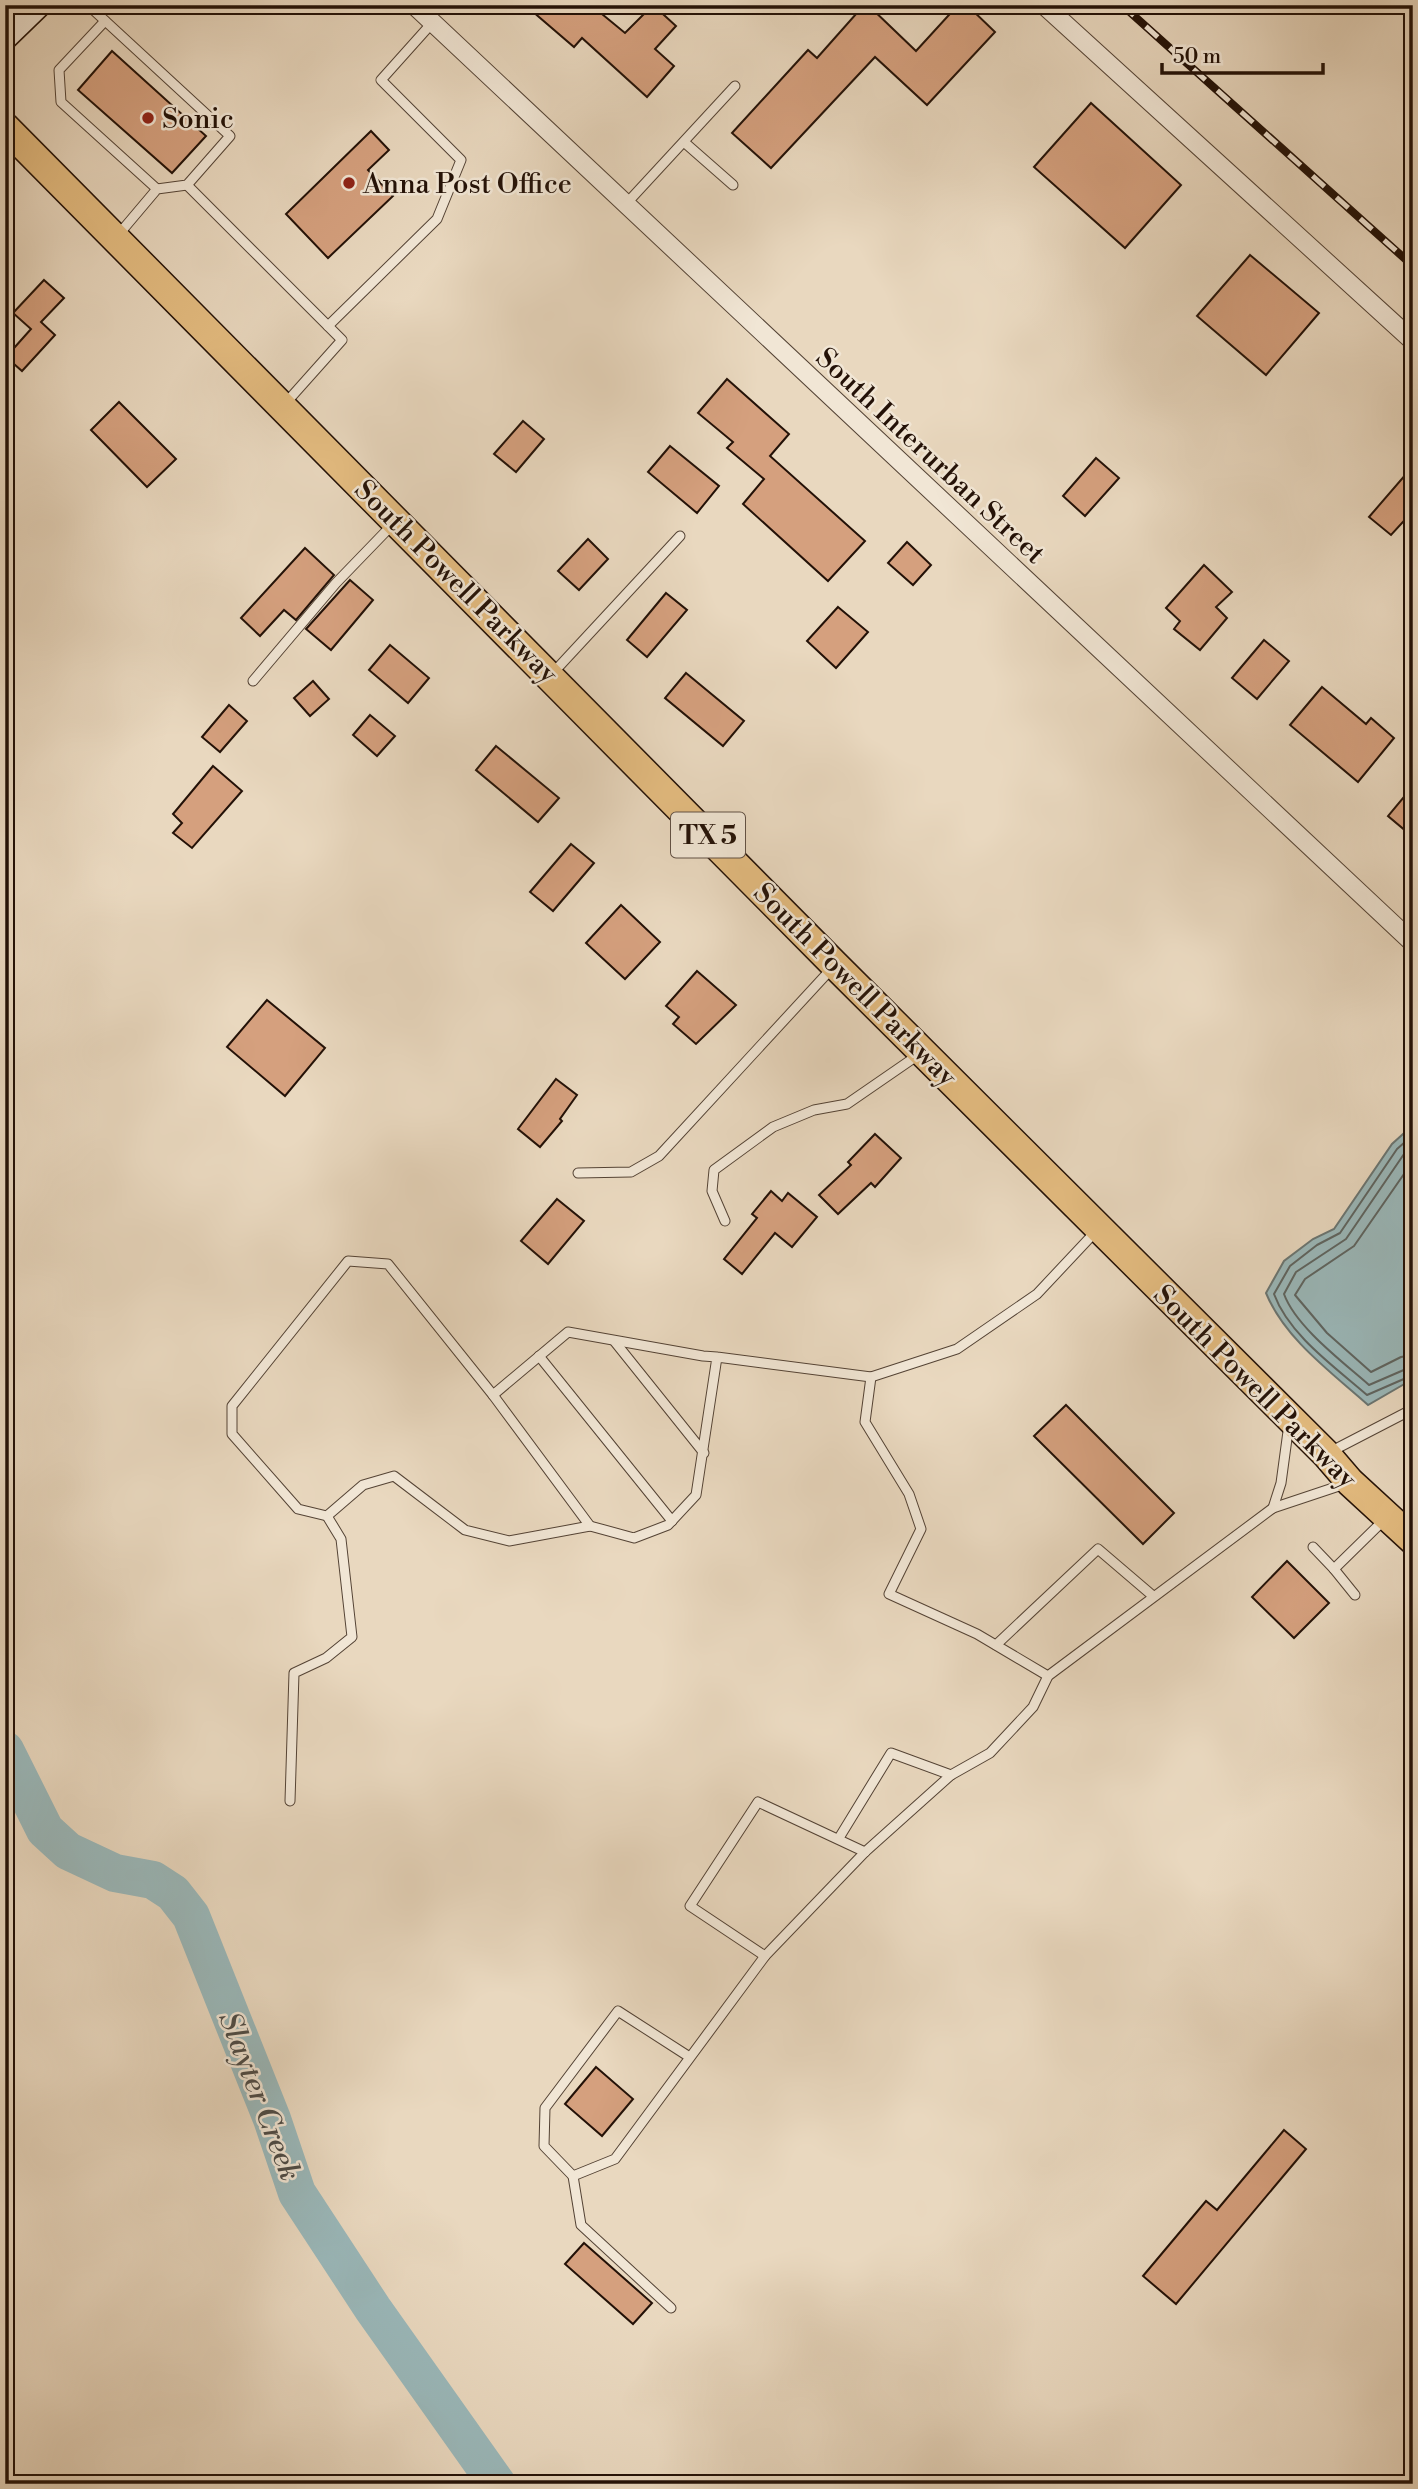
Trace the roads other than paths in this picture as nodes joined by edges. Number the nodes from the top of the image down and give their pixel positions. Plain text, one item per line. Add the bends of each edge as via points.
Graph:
1 (88, 5) edge
2 (414, 5) edge
3 (1044, 5) edge
4 (36, 6) edge
5 (105, 21) junction
6 (432, 23) junction
7 (5, 36) edge
8 (735, 86) dead end
9 (5, 127) edge
10 (684, 142) junction
11 (187, 185) junction
12 (733, 185) dead end
13 (157, 189) junction
14 (626, 205) junction
15 (116, 239) junction
16 (328, 326) junction
17 (1413, 341) edge
18 (283, 407) junction
19 (396, 520) junction
20 (680, 536) dead end
21 (550, 676) junction
22 (253, 681) dead end
23 (1413, 943) edge
24 (835, 965) junction
25 (922, 1052) junction
26 (578, 1173) dead end
27 (725, 1221) dead end
28 (1099, 1228) junction
29 (615, 1342) junction
30 (539, 1356) junction
31 (717, 1357) junction
32 (871, 1377) junction
33 (493, 1395) junction
34 (1413, 1409) edge
35 (1289, 1417) junction
36 (704, 1453) junction
37 (1326, 1454) junction
38 (1350, 1482) junction
39 (1273, 1508) junction
40 (1389, 1515) junction
41 (327, 1516) junction
42 (672, 1521) junction
43 (590, 1526) junction
44 (1413, 1540) edge
45 (1312, 1547) dead end
46 (1334, 1569) junction
47 (1355, 1595) dead end
48 (1153, 1597) junction
49 (996, 1645) junction
50 (1048, 1676) junction
51 (951, 1775) junction
52 (290, 1801) dead end
53 (839, 1838) junction
54 (865, 1852) junction
55 (765, 1956) junction
56 (688, 2056) junction
57 (573, 2176) junction
58 (671, 2308) dead end

1 - 5 lane
2 - 6 street, South Interurban Street
3 - 17 street
4 - 7 main road
5 - 11 lane via 230,136
5 - 13 lane via 59,70 61,102
6 - 14 street, South Interurban Street
6 - 16 lane via 381,80 461,160 437,219
8 - 10 lane
9 - 15 main road, South Powell Parkway / TX 5
10 - 12 lane
10 - 14 lane
11 - 13 lane
11 - 16 lane
13 - 15 lane
14 - 23 street, South Interurban Street
15 - 18 main road, South Powell Parkway / TX 5
16 - 18 lane via 342,340
18 - 19 main road, South Powell Parkway / TX 5
19 - 21 main road, South Powell Parkway / TX 5
19 - 22 lane
20 - 21 lane
21 - 24 main road, South Powell Parkway / TX 5
24 - 25 main road, South Powell Parkway / TX 5
24 - 26 lane via 659,1156 631,1172
25 - 27 lane via 847,1104 814,1110 773,1127 714,1170 712,1191
25 - 28 main road, South Powell Parkway / TX 5
28 - 32 lane via 1037,1294 957,1349
28 - 35 main road, South Powell Parkway / TX 5
29 - 30 lane via 568,1332
29 - 31 lane
29 - 36 lane
30 - 33 lane
30 - 42 lane
31 - 32 lane
31 - 36 lane
32 - 49 lane via 865,1422 909,1494 921,1529 889,1594
33 - 41 lane via 388,1264 348,1261 232,1406 232,1434 298,1509
33 - 43 lane
34 - 37 lane
35 - 37 main road, South Powell Parkway / TX 5
35 - 39 lane via 1281,1483
36 - 42 lane via 696,1495
37 - 38 main road, South Powell Parkway / TX 5
38 - 39 lane
38 - 40 main road, South Powell Parkway / TX 5
39 - 48 lane
40 - 44 main road, South Powell Parkway / TX 5
40 - 46 lane
41 - 43 lane via 362,1485 394,1476 465,1530 476,1533 509,1541
41 - 52 lane via 341,1539 352,1637 327,1658 294,1673
42 - 43 lane via 634,1538
45 - 46 lane
46 - 47 lane
48 - 49 lane via 1098,1549
48 - 50 lane
49 - 50 lane
50 - 51 lane via 1032,1707 989,1753
51 - 53 lane via 891,1753
51 - 54 lane
53 - 54 lane
53 - 55 lane via 758,1802 690,1906
54 - 55 lane
55 - 56 lane
56 - 57 lane via 615,2159
56 - 57 lane via 618,2011 545,2108 544,2146
57 - 58 lane via 581,2225

